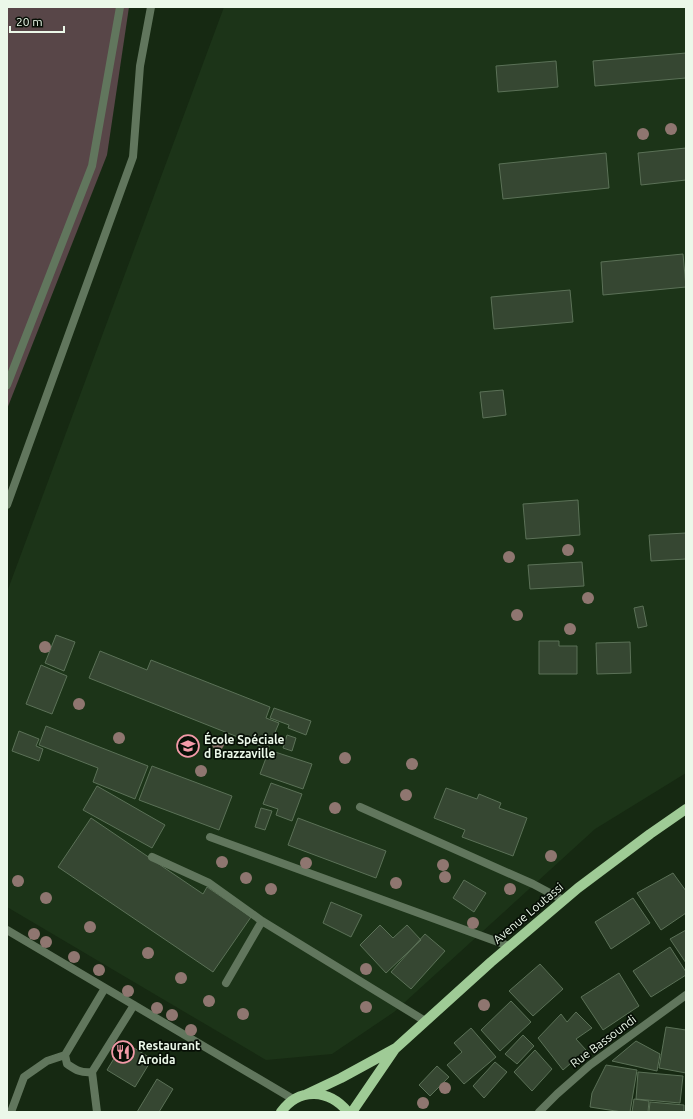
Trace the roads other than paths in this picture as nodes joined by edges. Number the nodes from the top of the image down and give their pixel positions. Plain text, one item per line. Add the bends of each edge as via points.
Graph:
1 (120, 7) edge
2 (151, 7) edge
3 (7, 385) edge
4 (7, 505) edge
5 (360, 807) dead end
6 (686, 809) edge
7 (210, 837) dead end
8 (152, 857) dead end
9 (563, 900) junction
10 (262, 921) junction
11 (7, 930) edge
12 (509, 946) junction
13 (226, 983) dead end
14 (105, 988) junction
15 (686, 995) edge
16 (134, 1005) junction
17 (426, 1021) junction
18 (396, 1048) junction
19 (65, 1055) junction
20 (92, 1072) junction
21 (305, 1095) junction
22 (293, 1100) junction
23 (11, 1112) edge
24 (97, 1112) edge
25 (281, 1112) edge
26 (348, 1112) edge
27 (352, 1112) edge
28 (539, 1112) edge

1 - 3 street via 92,166
2 - 4 street via 140,66 133,157
5 - 9 street via 533,884
6 - 9 main road, Avenue Loutassi
7 - 12 street
8 - 10 street via 209,883
9 - 12 main road, Avenue Loutassi
10 - 13 street
10 - 17 street
11 - 14 street
12 - 17 main road, Avenue Loutassi
14 - 16 street
14 - 19 street
15 - 28 street, Rue Bassoundi via 590,1065
16 - 20 street
16 - 22 street
17 - 18 main road, Avenue Loutassi
18 - 21 main road, Avenue Loutassi
18 - 27 main road, Avenue Loutassi
19 - 20 street via 67,1064 74,1069 83,1073
19 - 23 street via 47,1061 24,1077
20 - 24 street
21 - 22 main road, Avenue Loutassi
21 - 26 main road via 331,1097
22 - 25 main road

